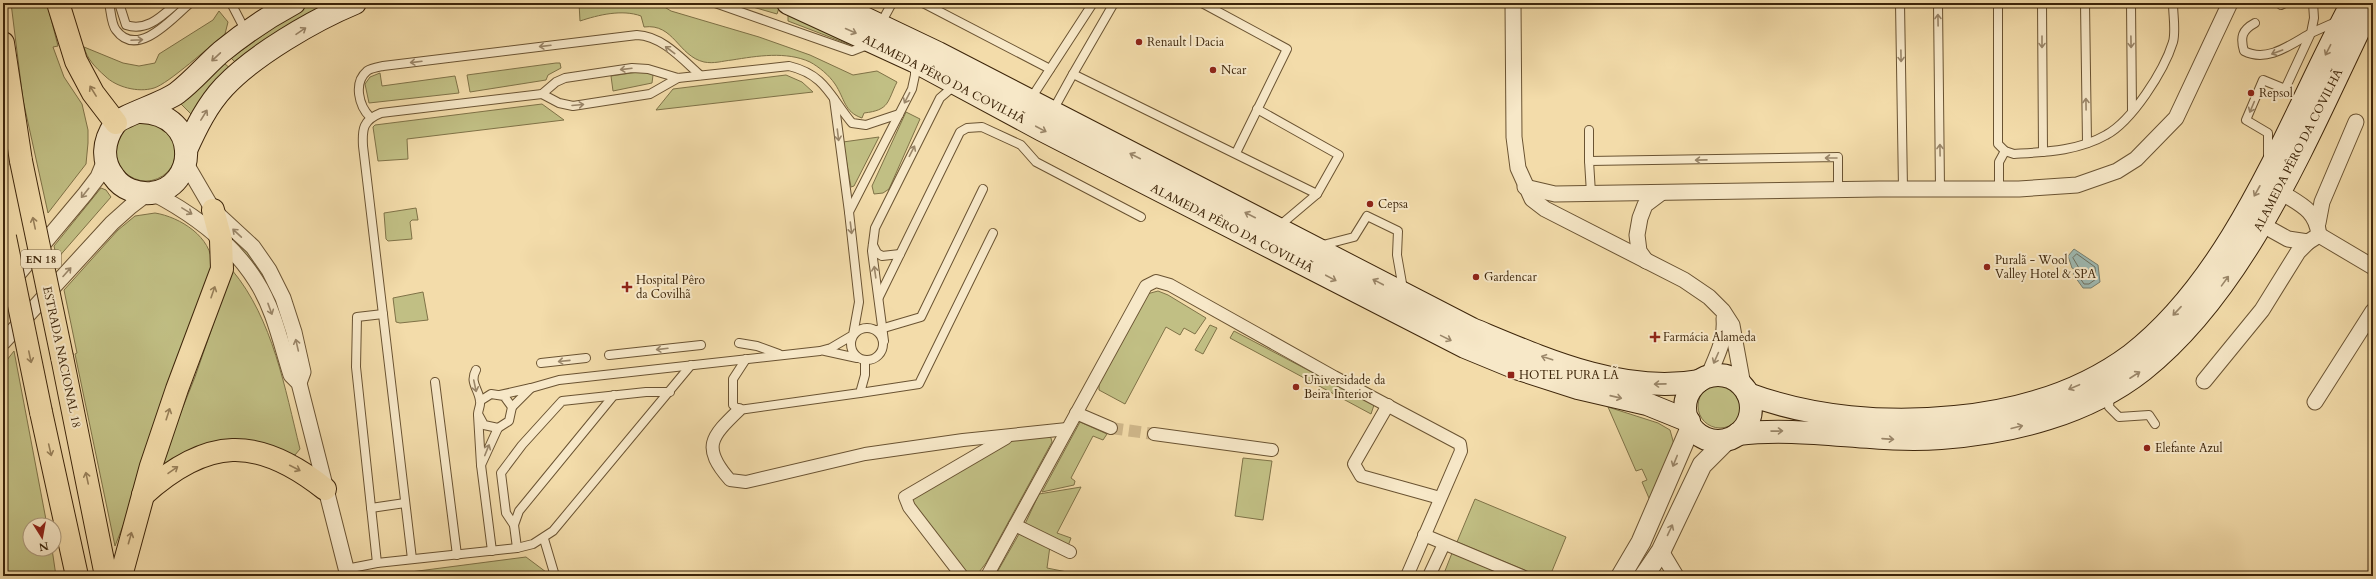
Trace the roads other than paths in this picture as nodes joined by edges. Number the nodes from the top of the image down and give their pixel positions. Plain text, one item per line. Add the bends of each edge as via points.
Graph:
1 (58, 3) edge
2 (109, 3) edge
3 (119, 3) edge
4 (177, 3) edge
5 (190, 3) edge
6 (231, 3) edge
7 (355, 3) edge
8 (715, 3) edge
9 (788, 3) edge
10 (833, 3) edge
11 (892, 3) edge
12 (923, 3) edge
13 (1093, 3) edge
14 (1114, 3) edge
15 (1202, 3) edge
16 (1513, 3) edge
17 (1900, 3) edge
18 (1938, 3) edge
19 (1998, 3) edge
20 (2042, 3) edge
21 (2085, 3) edge
22 (2131, 3) edge
23 (2173, 3) edge
24 (2230, 3) edge
25 (2313, 3) edge
26 (283, 5) edge
27 (2373, 6) edge
28 (851, 8) edge
29 (2348, 11) edge
30 (2255, 23) dead end
31 (877, 33) junction
32 (2311, 33) junction
33 (239, 38) junction
34 (3, 43) edge
35 (914, 61) junction
36 (1050, 69) junction
37 (657, 72) junction
38 (1073, 74) junction
39 (700, 75) junction
40 (678, 78) junction
41 (555, 83) junction
42 (960, 84) junction
43 (656, 91) junction
44 (542, 94) junction
45 (833, 97) junction
46 (1030, 101) junction
47 (559, 103) junction
48 (1258, 109) junction
49 (2132, 111) junction
50 (141, 112) junction
51 (1051, 113) junction
52 (900, 114) junction
53 (370, 117) junction
54 (116, 122) junction
55 (2356, 122) dead end
56 (1589, 130) dead end
57 (2087, 143) junction
58 (2005, 151) junction
59 (2043, 152) junction
60 (1236, 153) junction
61 (186, 156) junction
62 (105, 160) junction
63 (1589, 161) junction
64 (2268, 171) junction
65 (1525, 187) junction
66 (983, 189) dead end
67 (1903, 189) junction
68 (1940, 189) junction
69 (1999, 189) junction
70 (1838, 190) junction
71 (2279, 191) junction
72 (151, 193) junction
73 (1661, 193) junction
74 (1317, 194) junction
75 (1591, 194) junction
76 (213, 210) junction
77 (849, 212) junction
78 (1141, 217) dead end
79 (2261, 224) junction
80 (1276, 229) junction
81 (4, 232) edge
82 (993, 233) dead end
83 (2315, 233) junction
84 (221, 240) junction
85 (873, 244) junction
86 (1313, 248) junction
87 (900, 254) junction
88 (1646, 262) junction
89 (2373, 267) edge
90 (3, 292) edge
91 (1404, 296) junction
92 (879, 297) junction
93 (1723, 311) junction
94 (2373, 311) edge
95 (383, 314) junction
96 (880, 329) junction
97 (853, 335) junction
98 (3, 342) edge
99 (739, 343) dead end
100 (701, 344) dead end
101 (820, 351) junction
102 (609, 355) dead end
103 (781, 355) junction
104 (586, 358) dead end
105 (746, 359) junction
106 (861, 359) junction
107 (541, 363) dead end
108 (691, 365) junction
109 (476, 370) dead end
110 (1703, 379) junction
111 (2204, 381) dead end
112 (436, 382) dead end
113 (299, 383) junction
114 (531, 388) junction
115 (1745, 390) junction
116 (2110, 391) junction
117 (670, 392) junction
118 (860, 393) junction
119 (614, 395) junction
120 (500, 396) junction
121 (480, 401) junction
122 (2315, 402) dead end
123 (1388, 405) junction
124 (512, 408) junction
125 (739, 410) junction
126 (1076, 413) junction
127 (478, 414) junction
128 (1690, 423) junction
129 (2155, 424) dead end
130 (498, 428) junction
131 (1111, 428) tunnel mouth
132 (1067, 429) junction
133 (1154, 434) tunnel mouth
134 (1011, 435) junction
135 (1733, 437) junction
136 (1272, 450) dead end
137 (481, 465) junction
138 (324, 489) junction
139 (143, 495) junction
140 (1440, 498) junction
141 (405, 503) junction
142 (371, 508) junction
143 (514, 524) junction
144 (1015, 525) junction
145 (1424, 535) junction
146 (544, 539) junction
147 (1444, 544) junction
148 (517, 548) junction
149 (492, 551) junction
150 (1661, 551) junction
151 (1070, 552) dead end
152 (457, 555) junction
153 (412, 560) junction
154 (377, 563) junction
155 (347, 572) edge
156 (77, 576) edge
157 (106, 576) edge
158 (121, 576) edge
159 (556, 576) edge
160 (962, 576) edge
161 (987, 576) edge
162 (1406, 576) edge
163 (1429, 576) edge
164 (1522, 576) edge
165 (1621, 576) edge
166 (1644, 576) edge
167 (1676, 576) edge

54 -> 1 main road via 93,93 76,62
2 -> 5 lane via 115,29 124,39 134,42 145,39
3 - 4 lane via 126,26 136,29 146,27
6 - 33 lane via 243,26
61 -> 7 main road via 196,128 224,87 319,18
8 - 31 lane via 852,51
9 -> 31 main road, ALAMEDA PÊRO DA COVILHÃ
10 - 28 main road, ALAMEDA PÊRO DA COVILHÃ
11 - 31 lane
12 - 36 lane
13 - 36 lane
14 - 38 lane
15 - 48 lane via 1287,49
16 - 65 street via 1514,137 1518,168
17 -> 67 lane
68 -> 18 lane
19 - 58 lane via 1998,144
20 -> 59 lane
57 -> 21 lane
22 -> 49 lane
23 - 49 lane via 2173,41 2160,71
24 - 69 street via 2176,118 2136,159 2117,171 2077,185
25 - 32 lane
26 - 33 main road
27 - 71 main road, ALAMEDA PÊRO DA COVILHÃ
28 - 31 main road, ALAMEDA PÊRO DA COVILHÃ
29 - 32 lane
29 -> 64 main road, ALAMEDA PÊRO DA COVILHÃ
32 -> 30 lane via 2284,49 2265,56 2254,56 2244,51 2241,41 2244,31
31 - 35 main road, ALAMEDA PÊRO DA COVILHÃ
31 - 46 main road, ALAMEDA PÊRO DA COVILHÃ
32 -> 64 lane via 2284,89 2263,80 2246,120 2268,133
33 -> 50 main road via 176,94
157 -> 34 main road, ESTRADA NACIONAL 18 / EN 18, bridge via 21,161
35 - 42 main road, ALAMEDA PÊRO DA COVILHÃ
35 -> 52 lane via 912,89
36 - 46 lane
37 - 40 lane
37 -> 41 lane via 632,68 565,78
37 - 43 lane via 660,81
38 - 51 lane
38 - 60 lane
39 - 40 lane
39 - 45 lane via 789,66 806,70 819,80
39 -> 53 lane via 670,49 648,35 383,66 368,71 361,80 359,98 362,110
40 - 43 lane
41 - 44 lane
41 - 47 lane via 552,91
85 -> 42 lane via 875,228 886,203 940,98 951,87
42 -> 128 main road, ALAMEDA PÊRO DA COVILHÃ via 1042,130 1465,347 1510,366 1578,388 1647,404
47 -> 43 lane via 574,106
44 - 47 lane
44 - 53 lane via 381,113
45 - 52 lane via 852,123 866,125
45 -> 77 lane
46 - 51 main road, ALAMEDA PÊRO DA COVILHÃ
48 - 60 lane
48 - 74 lane via 1339,155
49 - 57 lane via 2107,135
50 - 54 main road
50 - 61 main road via 154,112 167,117 177,126 184,137
80 -> 51 main road, ALAMEDA PÊRO DA COVILHÃ
52 - 77 lane
53 - 95 lane via 362,128 363,146
54 - 62 main road via 108,138
55 - 83 street via 2322,202
56 - 63 lane
57 - 59 lane
58 - 59 lane via 2014,154
58 - 69 lane via 1999,162
60 - 74 lane
61 - 72 main road via 181,173 174,182
61 - 76 street
62 - 72 main road via 116,181 137,192
62 -> 90 street via 90,188
70 -> 63 lane via 1838,157
63 - 75 lane
64 -> 115 main road, ALAMEDA PÊRO DA COVILHÃ via 2211,268 2182,305 2131,355 2100,375 2047,399 2009,410 1969,416 1900,421 1816,412 1767,401
65 - 75 street via 1555,194
65 - 88 street via 1532,199 1545,209
66 - 96 lane via 920,317
67 - 68 street
67 - 70 street
68 - 69 street
70 - 73 street
71 - 79 main road, ALAMEDA PÊRO DA COVILHÃ
71 - 83 street via 2309,210
72 -> 84 street via 196,217
98 -> 72 street via 112,223
73 - 75 street
73 - 88 street via 1645,205 1640,218 1639,251
74 - 80 lane
76 - 84 main road
113 -> 76 street via 303,372 283,298 269,270 253,247
77 -> 97 lane via 859,302
78 - 87 lane via 1036,162 1021,145 982,127 967,128 960,132
79 - 83 street via 2288,239
116 -> 79 main road, ALAMEDA PÊRO DA COVILHÃ via 2143,370 2197,318 2227,278
80 - 86 main road, ALAMEDA PÊRO DA COVILHÃ
81 -> 156 main road, EN 18, bridge
82 - 118 lane via 919,384
83 - 89 street
83 - 111 street via 2298,252 2262,310
84 -> 113 street via 256,280 274,320 291,375
139 -> 84 main road via 177,389 222,269
85 - 87 lane via 877,253 882,256
92 -> 85 lane
91 -> 86 main road, ALAMEDA PÊRO DA COVILHÃ
86 - 91 lane via 1354,237 1367,216 1398,231 1397,255
87 - 92 lane
88 - 93 street via 1684,280 1709,297
110 -> 91 main road, ALAMEDA PÊRO DA COVILHÃ via 1652,384 1605,376 1523,350 1472,330
92 - 96 lane
93 -> 110 street via 1723,342
93 - 115 street via 1732,325
94 - 122 street
95 - 141 lane
95 - 142 lane via 357,317 356,367
96 - 97 lane via 864,327
96 - 106 lane via 884,341 881,354 870,361
97 - 101 lane via 831,348
97 - 106 lane via 850,347
99 - 103 lane via 758,346
100 -> 102 lane
101 - 103 lane
101 - 106 lane
103 - 105 lane
104 -> 107 lane
105 - 108 lane
105 - 125 lane via 733,380 733,405
106 - 118 lane via 865,376
108 - 114 lane via 559,380
108 - 117 lane
109 -> 121 lane via 473,375 474,386
110 - 115 main road via 1726,376
110 - 128 main road via 1691,389 1687,400 1686,411
112 - 152 lane
113 - 138 street
114 - 120 lane
114 - 124 lane
115 - 135 main road via 1751,405 1750,416 1746,426
116 - 129 lane via 2109,407 2119,418 2149,415
135 -> 116 main road, ALAMEDA PÊRO DA COVILHÃ via 1777,430 1900,440 1979,434 2054,417
117 - 119 lane
117 - 146 lane via 554,531
118 - 125 lane
119 - 143 lane via 519,511
119 - 143 lane via 562,401 522,445 501,473 506,513
120 - 121 lane via 491,394
120 - 124 lane via 504,396
121 - 127 lane
123 - 126 street via 1170,285 1156,281 1146,286
123 - 140 street via 1460,444 1461,450
123 - 140 street via 1354,464 1361,476
124 - 130 lane via 509,420
125 - 134 street via 718,431 712,447 718,466 730,480 746,482 865,454
126 - 131 street
126 - 132 street
127 - 130 lane via 484,425
127 - 137 lane
128 - 135 main road via 1707,438
128 -> 165 street via 1641,542
137 -> 130 lane
132 - 134 street
132 - 144 street
133 - 136 street
134 - 160 street via 904,497
150 -> 135 street via 1702,465
137 - 149 lane
139 -> 138 main road via 180,465 219,450 242,451 277,459 299,469
138 - 155 street
158 -> 139 main road
140 - 145 street
141 - 142 lane
141 - 153 lane
142 - 154 lane
143 - 148 lane
144 - 151 street
144 - 161 street
145 - 147 street
145 - 162 street
146 - 148 lane
146 - 159 lane
147 - 163 street
147 - 164 street
148 - 149 lane
149 - 152 lane
150 - 166 street
150 - 167 street
152 - 153 lane
153 - 154 lane
154 - 155 lane

